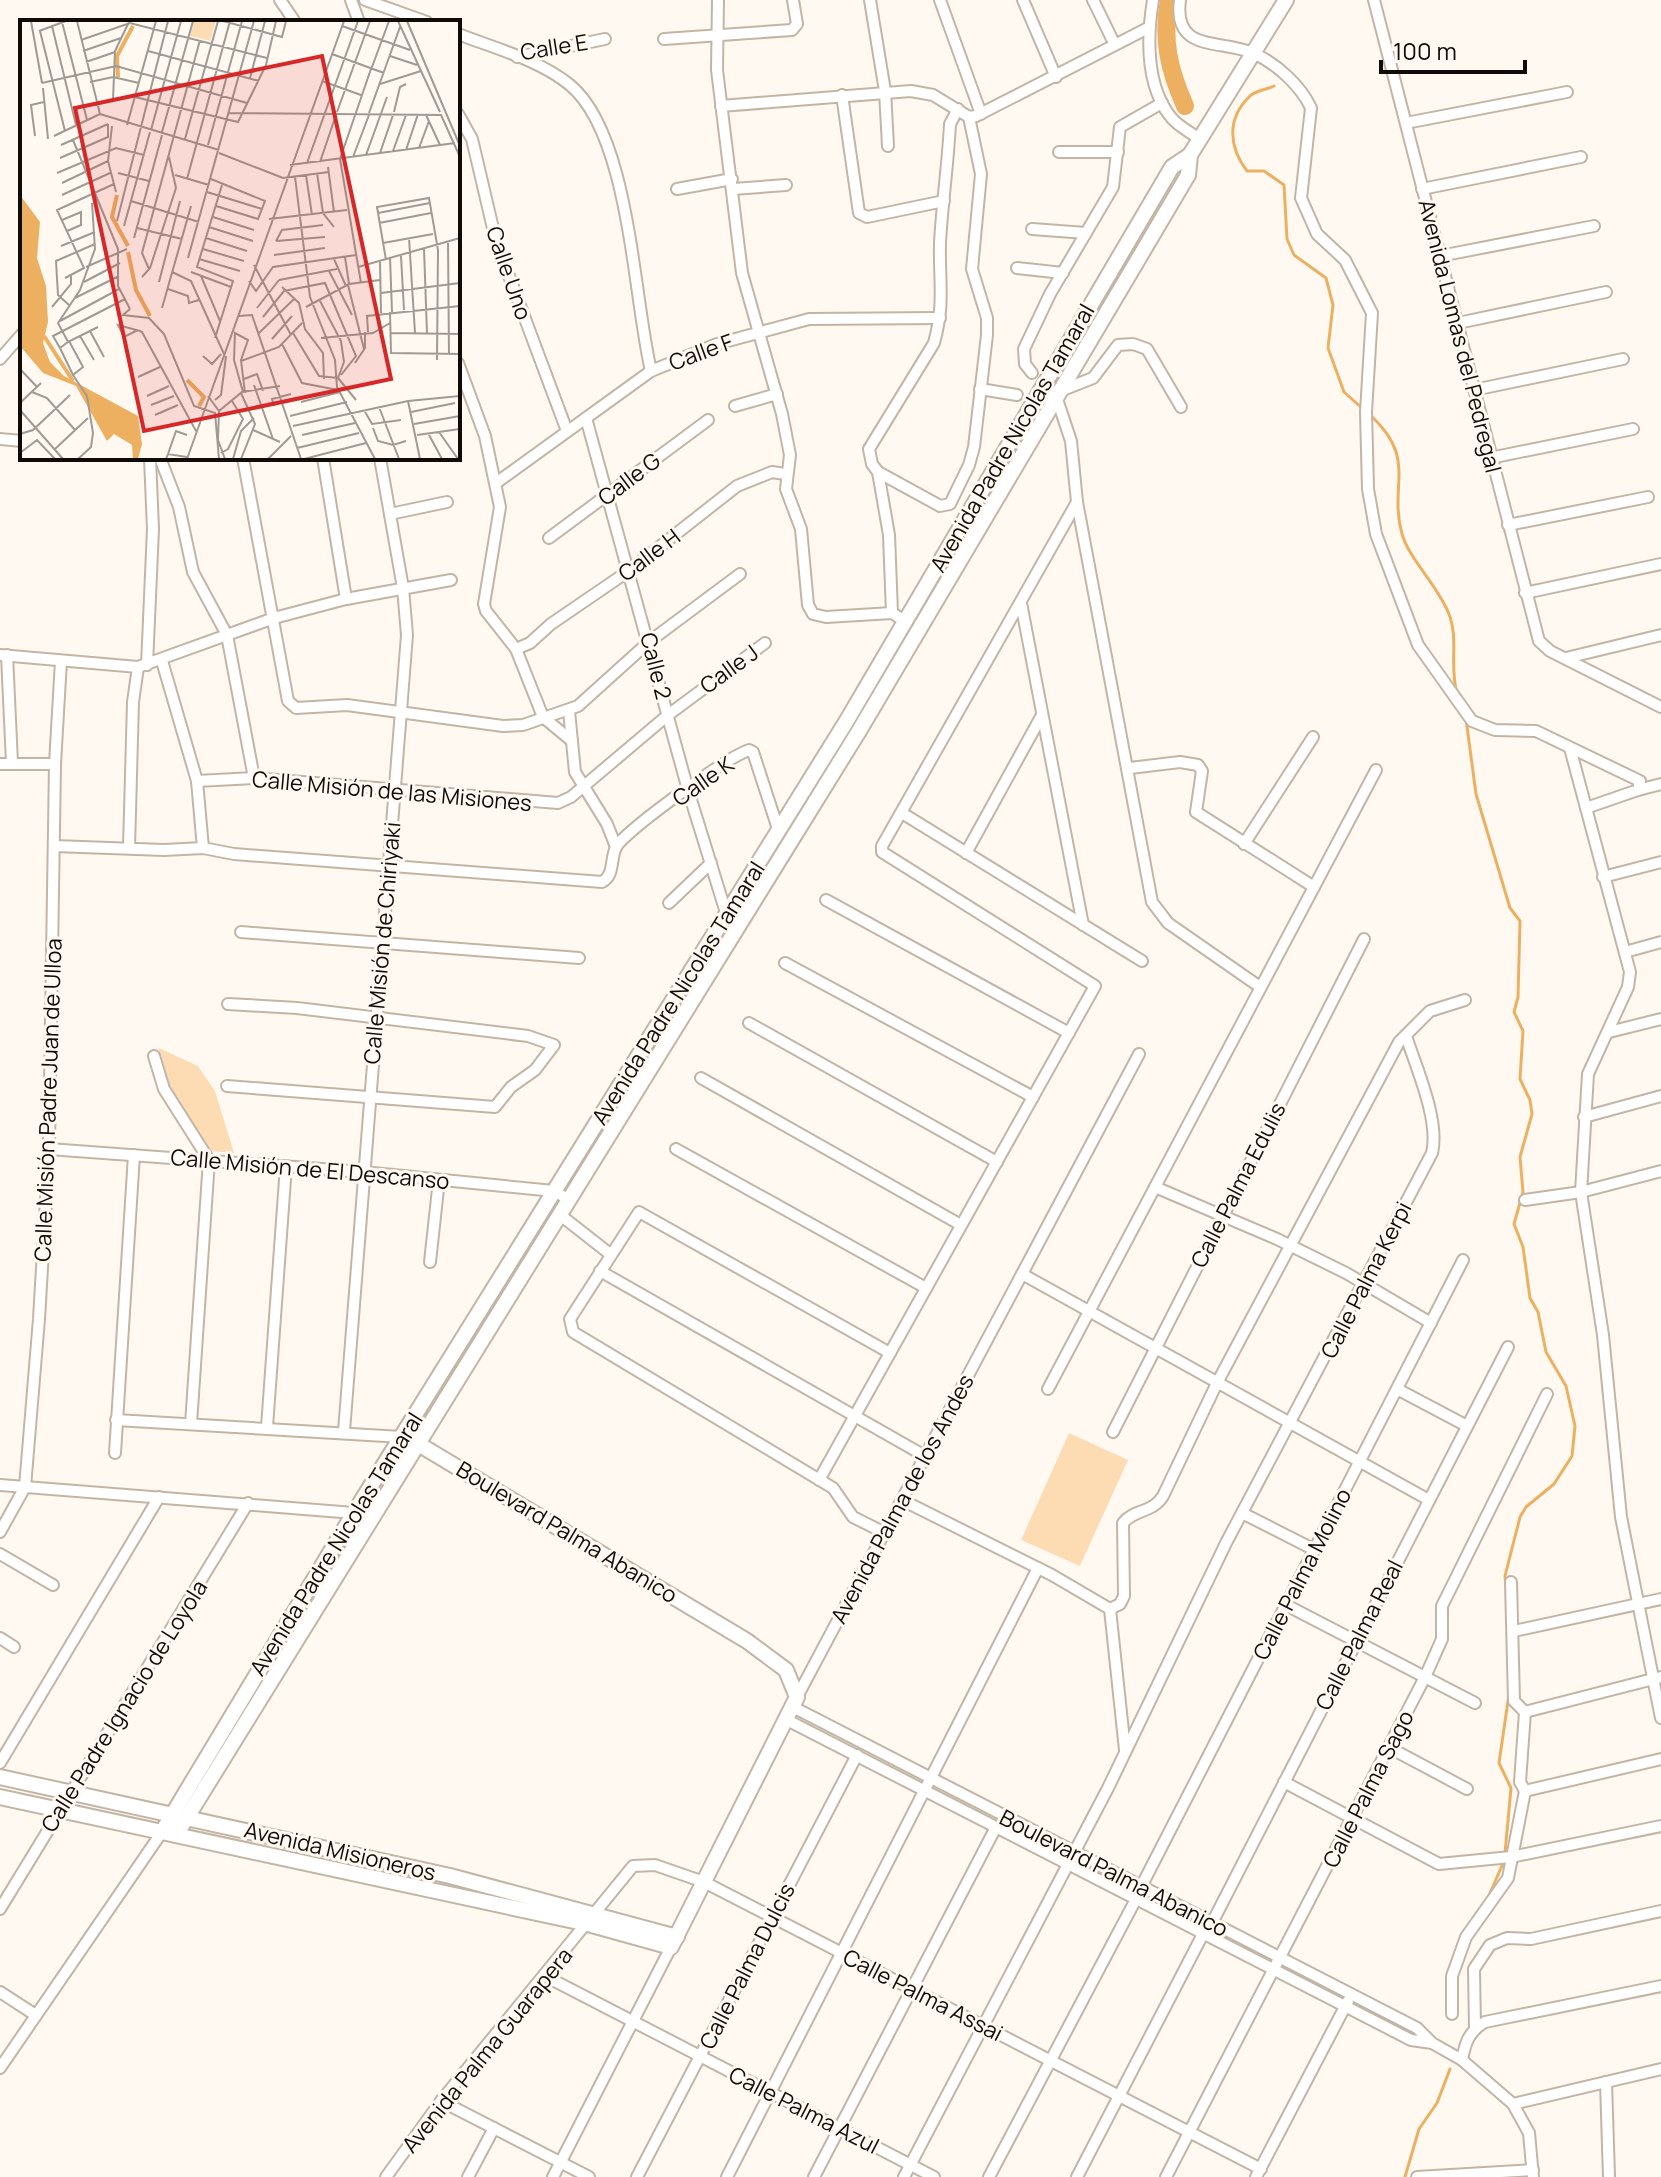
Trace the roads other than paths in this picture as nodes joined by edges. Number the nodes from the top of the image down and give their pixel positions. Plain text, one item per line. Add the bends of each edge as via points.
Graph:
1 (280, 0) edge
2 (351, 0) edge
3 (365, 0) edge
4 (718, 0) edge
5 (793, 0) edge
6 (870, 0) edge
7 (940, 0) edge
8 (1023, 0) edge
9 (1093, 0) edge
10 (1153, 0) edge
11 (1180, 0) edge
12 (1286, 0) edge
13 (1374, 0) edge
14 (294, 20) edge
15 (358, 20) edge
16 (421, 20) edge
17 (1148, 28) junction
18 (460, 35) edge
19 (717, 36) junction
20 (605, 39) dead end
21 (664, 39) dead end
22 (1114, 43) junction
23 (1253, 53) junction
24 (517, 57) junction
25 (1056, 77) junction
26 (885, 91) junction
27 (1567, 92) dead end
28 (842, 95) junction
29 (1162, 103) junction
30 (721, 106) junction
31 (958, 109) junction
32 (981, 114) junction
33 (969, 117) junction
34 (460, 118) edge
35 (1406, 123) junction
36 (1200, 139) junction
37 (888, 146) dead end
38 (1059, 152) dead end
39 (1118, 152) junction
40 (1190, 155) junction
41 (1581, 157) dead end
42 (732, 184) junction
43 (786, 185) dead end
44 (677, 189) dead end
45 (1422, 189) junction
46 (944, 201) junction
47 (1594, 226) dead end
48 (1032, 229) dead end
49 (1086, 233) junction
50 (1440, 256) junction
51 (1017, 268) dead end
52 (1063, 273) junction
53 (1606, 292) dead end
54 (940, 318) junction
55 (1458, 323) junction
56 (760, 333) junction
57 (20, 336) edge
58 (0, 359) edge
59 (1623, 359) dead end
60 (460, 368) edge
61 (651, 371) junction
62 (1032, 373) dead end
63 (980, 389) junction
64 (1042, 389) junction
65 (1474, 390) junction
66 (777, 394) junction
67 (1057, 394) junction
68 (1017, 395) dead end
69 (735, 406) dead end
70 (1181, 407) dead end
71 (586, 418) junction
72 (708, 420) dead end
73 (1633, 429) dead end
74 (567, 431) junction
75 (0, 439) edge
76 (20, 441) edge
77 (1490, 458) junction
78 (150, 460) edge
79 (161, 460) edge
80 (243, 460) edge
81 (323, 460) edge
82 (380, 460) edge
83 (878, 472) junction
84 (785, 474) junction
85 (496, 483) junction
86 (610, 494) junction
87 (1648, 497) dead end
88 (447, 502) dead end
89 (1077, 502) junction
90 (390, 514) junction
91 (1508, 525) junction
92 (549, 538) dead end
93 (1661, 564) edge
94 (630, 570) junction
95 (740, 574) dead end
96 (451, 580) dead end
97 (403, 588) junction
98 (1525, 593) junction
99 (346, 599) junction
100 (1021, 603) junction
101 (899, 617) junction
102 (274, 618) junction
103 (227, 635) junction
104 (1661, 635) edge
105 (650, 641) junction
106 (765, 643) dead end
107 (516, 649) junction
108 (3, 655) edge
109 (1566, 658) junction
110 (61, 661) junction
111 (162, 661) junction
112 (142, 666) junction
113 (1661, 707) edge
114 (402, 710) junction
115 (569, 711) junction
116 (668, 715) junction
117 (1042, 715) junction
118 (543, 717) junction
119 (1313, 737) dead end
120 (572, 741) junction
121 (1570, 748) junction
122 (12, 763) junction
123 (0, 764) edge
124 (55, 764) junction
125 (1130, 768) junction
126 (1376, 770) dead end
127 (254, 778) junction
128 (197, 781) junction
129 (1661, 784) edge
130 (395, 787) junction
131 (582, 787) junction
132 (688, 790) junction
133 (1638, 790) junction
134 (1586, 808) junction
135 (902, 813) junction
136 (779, 832) junction
137 (1244, 844) junction
138 (54, 846) junction
139 (616, 847) junction
140 (129, 848) junction
141 (203, 848) junction
142 (966, 853) junction
143 (1661, 862) edge
144 (711, 863) junction
145 (389, 864) junction
146 (1603, 877) junction
147 (1314, 887) junction
148 (826, 900) dead end
149 (669, 903) dead end
150 (727, 915) junction
151 (1083, 925) junction
152 (241, 932) dead end
153 (734, 935) junction
154 (1364, 939) dead end
155 (1661, 942) edge
156 (382, 943) junction
157 (1625, 952) junction
158 (579, 958) dead end
159 (1142, 961) dead end
160 (785, 963) dead end
161 (1260, 987) junction
162 (1465, 1000) dead end
163 (228, 1004) dead end
164 (375, 1018) junction
165 (1661, 1019) edge
166 (749, 1023) dead end
167 (1609, 1032) junction
168 (1069, 1033) junction
169 (1406, 1036) junction
170 (1139, 1054) dead end
171 (154, 1056) dead end
172 (701, 1078) dead end
173 (227, 1086) dead end
174 (369, 1095) junction
175 (1661, 1096) edge
176 (1033, 1097) junction
177 (1584, 1117) junction
178 (49, 1149) junction
179 (676, 1149) dead end
180 (134, 1155) junction
181 (209, 1160) junction
182 (997, 1162) junction
183 (286, 1166) junction
184 (1661, 1171) edge
185 (363, 1172) junction
186 (439, 1180) junction
187 (1155, 1187) junction
188 (554, 1191) junction
189 (1581, 1192) junction
190 (568, 1199) junction
191 (1525, 1200) dead end
192 (559, 1214) junction
193 (1221, 1217) junction
194 (961, 1225) junction
195 (1291, 1246) junction
196 (610, 1254) junction
197 (1463, 1260) dead end
198 (430, 1262) dead end
199 (600, 1271) junction
200 (1022, 1274) junction
201 (1363, 1284) junction
202 (926, 1288) junction
203 (1089, 1311) junction
204 (1431, 1323) junction
205 (1508, 1347) dead end
206 (1157, 1349) junction
207 (890, 1353) junction
208 (1217, 1383) junction
209 (1048, 1389) dead end
210 (1397, 1389) junction
211 (1547, 1394) dead end
212 (855, 1415) junction
213 (116, 1420) junction
214 (1290, 1423) junction
215 (191, 1424) junction
216 (1467, 1426) junction
217 (267, 1427) junction
218 (344, 1431) junction
219 (1113, 1432) dead end
220 (402, 1437) junction
221 (418, 1442) junction
222 (115, 1453) dead end
223 (925, 1456) junction
224 (1360, 1462) junction
225 (819, 1480) junction
226 (0, 1485) edge
227 (25, 1487) junction
228 (159, 1497) junction
229 (902, 1500) junction
230 (1429, 1500) junction
231 (248, 1503) junction
232 (354, 1513) junction
233 (1244, 1514) junction
234 (0, 1532) edge
235 (885, 1533) junction
236 (1315, 1550) junction
237 (0, 1554) edge
238 (1038, 1568) junction
239 (1511, 1582) dead end
240 (53, 1585) dead end
241 (1661, 1599) edge
242 (1637, 1604) junction
243 (1286, 1605) junction
244 (1110, 1609) junction
245 (1514, 1631) junction
246 (0, 1638) edge
247 (1355, 1640) junction
248 (14, 1647) dead end
249 (1425, 1677) junction
250 (1656, 1678) edge
251 (1475, 1703) dead end
252 (792, 1708) junction
253 (1525, 1712) junction
254 (1661, 1718) edge
255 (1390, 1748) junction
256 (1125, 1751) junction
257 (857, 1755) junction
258 (1661, 1759) edge
259 (0, 1763) edge
260 (0, 1777) edge
261 (932, 1780) junction
262 (1284, 1782) junction
263 (1467, 1789) dead end
264 (71, 1791) junction
265 (926, 1791) junction
266 (1525, 1791) junction
267 (0, 1797) edge
268 (60, 1809) junction
269 (180, 1815) junction
270 (1354, 1818) junction
271 (1661, 1826) edge
272 (995, 1829) junction
273 (169, 1834) junction
274 (1071, 1852) junction
275 (1504, 1857) junction
276 (1065, 1865) junction
277 (704, 1882) junction
278 (1141, 1887) junction
279 (1135, 1901) junction
280 (0, 1909) edge
281 (1661, 1911) edge
282 (772, 1917) junction
283 (592, 1919) junction
284 (1212, 1923) junction
285 (1203, 1934) junction
286 (674, 1942) junction
287 (843, 1953) junction
288 (1281, 1958) junction
289 (1274, 1970) junction
290 (545, 1976) junction
291 (1661, 1986) edge
292 (911, 1988) junction
293 (0, 1992) edge
294 (1351, 1995) junction
295 (1346, 2006) junction
296 (34, 2014) junction
297 (1452, 2014) dead end
298 (633, 2022) junction
299 (982, 2025) junction
300 (1475, 2028) junction
301 (1432, 2043) junction
302 (700, 2056) junction
303 (1050, 2060) junction
304 (1462, 2060) junction
305 (0, 2068) edge
306 (1661, 2069) edge
307 (1606, 2082) junction
308 (770, 2092) junction
309 (1119, 2096) junction
310 (441, 2101) junction
311 (1513, 2104) junction
312 (494, 2128) junction
313 (839, 2128) junction
314 (1189, 2132) junction
315 (561, 2162) junction
316 (911, 2165) junction
317 (1258, 2173) edge
318 (1533, 2173) edge
319 (386, 2177) edge
320 (468, 2177) edge
321 (553, 2177) edge
322 (589, 2177) edge
323 (637, 2177) edge
324 (727, 2177) edge
325 (814, 2177) edge
326 (904, 2177) edge
327 (934, 2177) edge
328 (989, 2177) edge
329 (1077, 2177) edge
330 (1166, 2177) edge
331 (1417, 2177) edge
332 (1609, 2177) edge

1 - 14 street
2 - 15 street
3 - 16 street
4 - 19 street
5 - 19 street via 797,24 792,30
6 - 26 street
7 - 32 street
8 - 25 street
9 - 22 street
10 - 17 street
11 - 23 street via 1177,18 1195,39
12 - 23 street, Avenida Padre Nicolas Tamaral
13 - 35 street, Avenida Lomas del Pedregal
17 - 22 street
17 - 29 street via 1153,77
18 - 24 street, Calle E
19 - 21 street
19 - 30 street
20 - 24 street, Calle E
22 - 25 street
23 - 36 street, Avenida Padre Nicolas Tamaral
23 - 121 street via 1291,80 1311,108 1301,198 1317,234 1345,260 1372,313 1368,489 1376,534 1418,645 1472,721 1495,730 1536,731
24 - 61 street via 568,83 603,132 620,194
25 - 32 street
26 - 28 street
26 - 31 street via 933,95
26 - 37 street
27 - 35 street
28 - 30 street
28 - 46 street via 859,213 867,217
29 - 36 street via 1171,118
29 - 39 street via 1120,127
30 - 42 street
31 - 33 street
31 - 46 street via 950,124
32 - 33 street
33 - 63 street via 981,174 972,269 987,318
34 - 74 street, Calle Uno via 472,139 501,253
35 - 45 street, Avenida Lomas del Pedregal
36 - 40 street, Avenida Padre Nicolas Tamaral
38 - 39 street
39 - 49 street via 1113,187
40 - 64 street, Avenida Padre Nicolas Tamaral via 1172,167
40 - 67 street, Avenida Padre Nicolas Tamaral via 1188,175
41 - 45 street
42 - 43 street
42 - 44 street
42 - 56 street via 742,273
45 - 50 street, Avenida Lomas del Pedregal
46 - 54 street
47 - 50 street
48 - 49 street
49 - 52 street
50 - 55 street, Avenida Lomas del Pedregal
51 - 52 street
52 - 62 street via 1024,349
53 - 55 street
54 - 56 street, Calle F via 809,319
54 - 83 street via 934,343 869,449
55 - 65 street, Avenida Lomas del Pedregal
56 - 61 street, Calle F
56 - 66 street
57 - 58 street
59 - 65 street
60 - 85 street
61 - 71 street, Calle F
63 - 68 street
63 - 83 street via 972,456 950,504 940,506
64 - 67 street
64 - 101 street, Avenida Padre Nicolas Tamaral
65 - 77 street, Avenida Lomas del Pedregal
66 - 69 street
66 - 84 street via 790,455
67 - 70 street via 1085,383 1118,345 1133,344 1147,349
67 - 89 street via 1071,441
67 - 153 street, Avenida Padre Nicolas Tamaral
71 - 74 street, Calle F
71 - 86 street, Calle 2
72 - 86 street, Calle G
73 - 77 street
74 - 85 street, Calle F
75 - 76 street
77 - 91 street, Avenida Lomas del Pedregal
78 - 112 street via 153,529
79 - 103 street via 179,507 193,572
80 - 102 street
81 - 99 street
82 - 90 street, Calle Misión de Chiriyaki
83 - 101 street
84 - 94 street, Calle H via 772,472 737,486
84 - 101 street via 801,529 813,614
85 - 107 street via 496,548 484,604
86 - 92 street, Calle G
86 - 94 street, Calle 2
87 - 91 street
88 - 90 street
89 - 100 street
89 - 125 street
90 - 97 street, Calle Misión de Chiriyaki
91 - 98 street, Avenida Lomas del Pedregal
93 - 98 street
94 - 105 street, Calle 2
94 - 107 street, Calle H
95 - 105 street
96 - 97 street
97 - 99 street
97 - 114 street, Calle Misión de Chiriyaki via 407,635
98 - 109 street, Avenida Lomas del Pedregal via 1539,641
99 - 102 street
100 - 117 street
100 - 135 street
101 - 136 street, Avenida Padre Nicolas Tamaral
102 - 103 street
102 - 114 street via 290,706
103 - 111 street
103 - 127 street
104 - 109 street
105 - 115 street
105 - 116 street, Calle 2
106 - 116 street, Calle J
107 - 118 street
108 - 110 street
108 - 122 street
109 - 113 street, Avenida Lomas del Pedregal
110 - 112 street
110 - 124 street, Calle Misión Padre Juan de Ulloa
111 - 112 street
111 - 128 street
112 - 140 street via 133,702
114 - 118 street via 503,726
114 - 130 street, Calle Misión de Chiriyaki
115 - 118 street
115 - 120 street
116 - 131 street, Calle J
116 - 132 street, Calle 2
117 - 142 street
117 - 151 street
118 - 120 street
119 - 137 street
120 - 131 street
121 - 133 street via 1640,781
121 - 134 street
122 - 123 street
122 - 124 street
124 - 138 street, Calle Misión Padre Juan de Ulloa
125 - 137 street via 1198,765 1202,771 1196,812
125 - 161 street via 1152,902 1168,923
126 - 147 street
127 - 128 street, Calle Misión de las Misiones
127 - 130 street, Calle Misión de las Misiones
128 - 141 street
129 - 133 street
130 - 131 street, Calle Misión de las Misiones via 558,803
130 - 145 street, Calle Misión de Chiriyaki
131 - 139 street
132 - 136 street, Calle K via 749,750
132 - 139 street, Calle K
132 - 144 street, Calle 2
133 - 134 street
134 - 146 street
135 - 142 street
135 - 168 street via 882,852 1095,986
136 - 150 street, Avenida Padre Nicolas Tamaral
137 - 147 street
138 - 140 street
138 - 178 street, Calle Misión Padre Juan de Ulloa
139 - 145 street via 607,880
140 - 141 street
141 - 145 street
142 - 151 street
143 - 146 street
144 - 149 street
144 - 150 street, Calle 2
145 - 156 street, Calle Misión de Chiriyaki
146 - 157 street
147 - 161 street
148 - 168 street
150 - 153 street, Calle 2
150 - 188 street, Avenida Padre Nicolas Tamaral
151 - 159 street
152 - 156 street
153 - 190 street, Avenida Padre Nicolas Tamaral
154 - 193 street, Calle Palma Edulis
155 - 157 street
156 - 158 street
156 - 164 street, Calle Misión de Chiriyaki
157 - 167 street via 1630,980
160 - 176 street
161 - 187 street
162 - 169 street via 1430,1011
163 - 164 street
164 - 174 street, Calle Misión de Chiriyaki
164 - 174 street via 528,1036 554,1045 495,1107
165 - 167 street
166 - 182 street
167 - 177 street via 1588,1074
168 - 176 street
169 - 195 street
169 - 201 street, Calle Palma Kerpi via 1424,1088 1434,1145
170 - 200 street, Avenida Palma de los Andes
171 - 181 street via 164,1089
172 - 194 street
173 - 174 street
174 - 185 street, Calle Misión de Chiriyaki
175 - 177 street
176 - 182 street
177 - 189 street
178 - 180 street, Calle Misión de El Descanso
178 - 227 street, Calle Misión Padre Juan de Ulloa
179 - 202 street
180 - 181 street, Calle Misión de El Descanso
180 - 213 street
181 - 183 street, Calle Misión de El Descanso
181 - 215 street
182 - 194 street
183 - 185 street, Calle Misión de El Descanso
183 - 217 street
184 - 189 street
185 - 186 street, Calle Misión de El Descanso
185 - 218 street, Calle Misión de Chiriyaki
186 - 188 street, Calle Misión de El Descanso
186 - 198 street
187 - 193 street
187 - 203 street
188 - 190 street, Calle Misión de El Descanso
188 - 220 street, Avenida Padre Nicolas Tamaral
189 - 191 street
189 - 242 street via 1603,1335 1621,1517
190 - 192 street, Avenida Padre Nicolas Tamaral
192 - 196 street
192 - 221 street, Avenida Padre Nicolas Tamaral
193 - 195 street
193 - 206 street, Calle Palma Edulis
194 - 202 street
195 - 201 street
195 - 208 street
196 - 199 street
196 - 207 street via 634,1215 644,1214
197 - 204 street, Calle Palma Molino
199 - 212 street
199 - 225 street via 570,1319 573,1332
200 - 203 street
200 - 223 street, Avenida Palma de los Andes
201 - 204 street
201 - 214 street, Calle Palma Kerpi
202 - 207 street
203 - 206 street
203 - 209 street
204 - 210 street, Calle Palma Molino
205 - 216 street, Calle Palma Real
206 - 208 street
206 - 219 street, Calle Palma Edulis
207 - 212 street
208 - 214 street
208 - 244 street via 1158,1504 1123,1523 1124,1596
210 - 216 street
210 - 224 street, Calle Palma Molino
211 - 249 street, Calle Palma Sago via 1442,1606 1442,1639
212 - 223 street
212 - 225 street
213 - 215 street
213 - 222 street
214 - 224 street
214 - 233 street, Calle Palma Kerpi
215 - 217 street
216 - 230 street, Calle Palma Real
217 - 218 street
218 - 220 street
220 - 221 street, Boulevard Palma Abanico
220 - 232 street, Avenida Padre Nicolas Tamaral
221 - 252 street, Boulevard Palma Abanico via 747,1641 786,1670
221 - 269 street, Avenida Padre Nicolas Tamaral
223 - 229 street, Avenida Palma de los Andes
224 - 230 street
224 - 236 street, Calle Palma Molino
225 - 235 street via 833,1488 853,1517
226 - 227 street
227 - 228 street
227 - 234 street, Calle Misión Padre Juan de Ulloa
228 - 231 street
228 - 259 street
229 - 235 street, Avenida Palma de los Andes
229 - 238 street
230 - 247 street, Calle Palma Real
231 - 232 street
231 - 264 street, Calle Padre Ignacio de Loyola
232 - 269 street, Avenida Padre Nicolas Tamaral
233 - 236 street
233 - 256 street, Calle Palma Kerpi
235 - 252 street, Avenida Palma de los Andes
236 - 243 street, Calle Palma Molino
237 - 240 street
238 - 244 street
238 - 261 street
239 - 245 street
241 - 242 street
242 - 245 street
242 - 250 street
243 - 247 street
243 - 278 street, Calle Palma Molino
244 - 256 street
245 - 253 street via 1514,1701
246 - 248 street
247 - 249 street
247 - 262 street, Calle Palma Real
249 - 251 street
249 - 255 street, Calle Palma Sago
250 - 253 street
250 - 254 street
252 - 257 street, Boulevard Palma Abanico
252 - 261 street, Boulevard Palma Abanico
252 - 277 street, Avenida Palma de los Andes
253 - 266 street via 1520,1782
255 - 263 street
255 - 270 street, Calle Palma Sago
256 - 274 street, Calle Palma Kerpi
257 - 265 street, Boulevard Palma Abanico
257 - 282 street, Calle Palma Dulcis
258 - 266 street
260 - 264 street, Avenida Misioneros
261 - 265 street
261 - 274 street, Boulevard Palma Abanico
262 - 270 street
262 - 284 street, Calle Palma Real
264 - 268 street, Calle Padre Ignacio de Loyola
264 - 269 street, Avenida Misioneros
265 - 272 street, Boulevard Palma Abanico
265 - 287 street
266 - 275 street
267 - 268 street, Avenida Misioneros
268 - 273 street, Avenida Misioneros
268 - 280 street, Calle Padre Ignacio de Loyola
269 - 273 street, Avenida Padre Nicolas Tamaral
269 - 283 street, Avenida Misioneros
270 - 275 street via 1439,1864
270 - 288 street, Calle Palma Sago
271 - 275 street
272 - 276 street, Boulevard Palma Abanico
272 - 292 street
273 - 283 street, Avenida Misioneros
273 - 296 street
274 - 276 street, Calle Palma Kerpi
274 - 278 street, Boulevard Palma Abanico
275 - 297 street via 1508,1878 1466,1937 1452,1976
276 - 279 street, Boulevard Palma Abanico
276 - 299 street
277 - 282 street, Calle Palma Assai
277 - 283 street, Calle Palma Assai via 655,1865 633,1866
277 - 286 street, Avenida Palma de los Andes
278 - 284 street, Boulevard Palma Abanico
279 - 285 street, Boulevard Palma Abanico
279 - 303 street
281 - 300 street via 1490,1945 1474,1969
282 - 287 street, Calle Palma Assai
282 - 302 street, Calle Palma Dulcis
283 - 286 street, Avenida Misioneros
283 - 290 street, Avenida Palma Guarapera
284 - 288 street, Boulevard Palma Abanico
285 - 289 street, Boulevard Palma Abanico
285 - 309 street
286 - 298 street
287 - 292 street, Calle Palma Assai
287 - 308 street
288 - 289 street, Calle Palma Sago
288 - 294 street, Boulevard Palma Abanico
289 - 295 street, Boulevard Palma Abanico
289 - 314 street, Calle Palma Sago
290 - 298 street, Calle Palma Azul
290 - 310 street, Avenida Palma Guarapera
291 - 300 street
292 - 299 street, Calle Palma Assai
292 - 313 street
293 - 296 street
294 - 295 street
294 - 301 street, Boulevard Palma Abanico via 1417,2028
295 - 301 street, Boulevard Palma Abanico via 1411,2040
295 - 317 street
296 - 305 street
298 - 302 street, Calle Palma Azul
298 - 315 street
299 - 303 street, Calle Palma Assai
299 - 316 street
300 - 304 street
301 - 304 street, Boulevard Palma Abanico
302 - 308 street, Calle Palma Azul
302 - 323 street, Calle Palma Dulcis
303 - 309 street, Calle Palma Assai
303 - 328 street
304 - 311 street, Boulevard Palma Abanico
306 - 307 street
307 - 311 street
307 - 332 street
308 - 313 street, Calle Palma Azul
308 - 324 street
309 - 314 street, Calle Palma Assai
309 - 329 street
310 - 312 street
310 - 319 street, Avenida Palma Guarapera
311 - 318 street via 1529,2133
312 - 315 street
312 - 320 street
313 - 316 street, Calle Palma Azul
313 - 325 street
314 - 317 street, Calle Palma Assai
314 - 330 street, Calle Palma Sago
315 - 321 street
315 - 322 street
316 - 326 street
316 - 327 street, Calle Palma Azul
318 - 331 street

